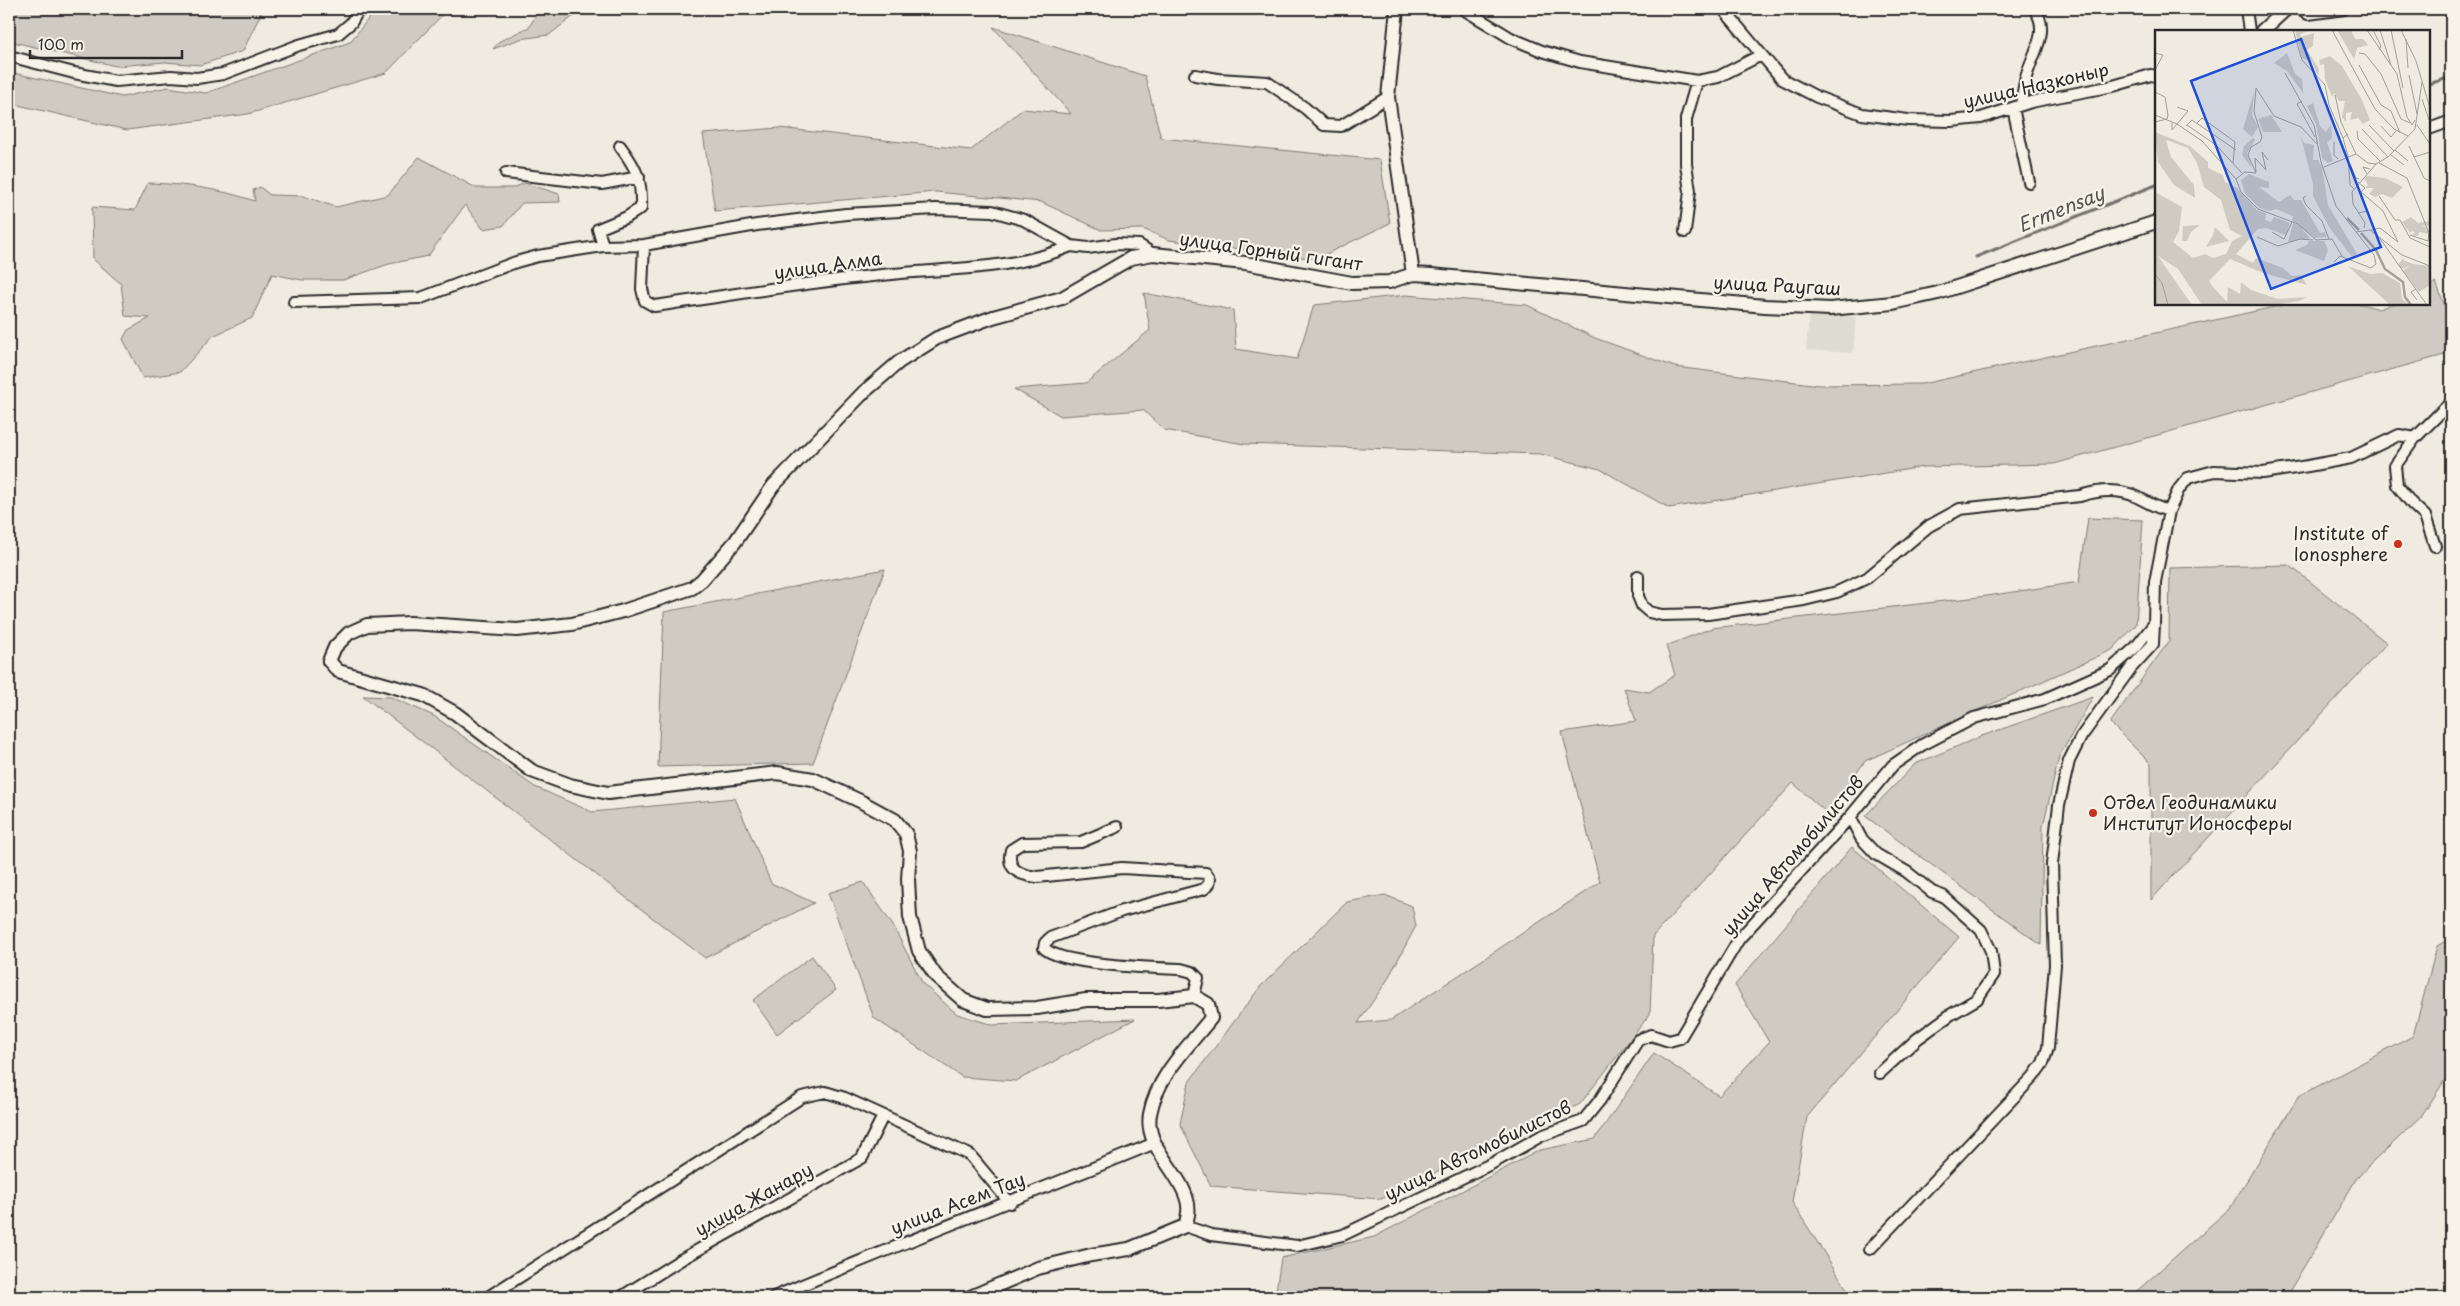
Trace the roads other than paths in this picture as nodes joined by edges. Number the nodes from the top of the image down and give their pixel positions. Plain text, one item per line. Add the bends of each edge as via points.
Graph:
1 (359, 9) edge
2 (1397, 9) edge
3 (1463, 9) edge
4 (1723, 9) edge
5 (2034, 9) edge
6 (2246, 9) edge
7 (2286, 9) edge
8 (2301, 9) edge
9 (2344, 9) edge
10 (2249, 30) edge
11 (2263, 30) edge
12 (1761, 54) junction
13 (9, 56) edge
14 (1195, 75) dead end
15 (2155, 76) edge
16 (1697, 81) junction
17 (1388, 97) junction
18 (2017, 106) junction
19 (2451, 121) edge
20 (2430, 129) edge
21 (620, 146) dead end
22 (506, 173) dead end
23 (638, 177) junction
24 (2029, 182) dead end
25 (2155, 222) edge
26 (1685, 232) dead end
27 (644, 245) junction
28 (603, 246) junction
29 (1071, 246) junction
30 (1153, 254) junction
31 (1413, 274) junction
32 (294, 302) dead end
33 (2451, 402) edge
34 (2415, 438) junction
35 (2169, 510) junction
36 (2436, 546) dead end
37 (1638, 576) dead end
38 (2154, 624) junction
39 (1850, 818) junction
40 (1117, 827) dead end
41 (1194, 996) junction
42 (1880, 1073) dead end
43 (882, 1116) junction
44 (1155, 1143) junction
45 (1010, 1202) junction
46 (1185, 1226) junction
47 (1870, 1249) dead end
48 (488, 1297) edge
49 (622, 1297) edge
50 (774, 1297) edge
51 (970, 1297) edge

1 - 13 street via 351,23 338,34 223,74 197,78 171,76 116,80
2 - 17 street
3 - 16 street via 1511,38 1542,51 1580,62
4 - 12 street, улица Назконыр
5 - 18 street via 2040,16 2041,31
6 - 10 street
7 - 11 street
8 - 9 street via 2308,14
12 - 16 street via 1718,76
12 - 18 street, улица Назконыр via 1782,79 1862,114 1951,121 1981,118
14 - 17 street via 1266,82 1324,125 1341,126
15 - 18 street, улица Назконыр
16 - 26 street via 1686,120 1690,191
17 - 31 street
18 - 24 street
19 - 20 street
21 - 23 street
22 - 23 street via 602,184
23 - 28 street via 642,190 641,208 598,229
25 - 31 street, улица Раугаш via 1938,293 1894,303 1830,309 1797,309
27 - 28 street
27 - 29 street via 757,225 846,214 936,209 992,211 1024,220
27 - 29 street, улица Алма via 642,289 645,301 654,306 891,274 1017,262
28 - 32 street via 516,262 421,298
29 - 30 street via 1139,245
30 - 31 street, улица Горный гигант via 1245,263 1352,283 1389,282
30 - 41 street, улица Горный гигант via 1131,258 1062,298 993,317 937,338 912,352 864,392 773,486 735,542 692,588 572,624 517,630 410,622 367,625 349,633 335,647 329,661 338,670 423,695 455,713 532,771 570,785 608,793 777,773 813,779 860,801 895,820 906,834 910,851 910,917 918,951 936,976 963,1000 987,1009 1037,1008 1086,1000 1158,1000
33 - 34 street
34 - 35 street via 2400,435 2351,458 2308,466 2263,473 2214,471 2188,478 2178,489
34 - 36 street via 2395,466 2397,485 2425,516
35 - 37 street via 2156,508 2136,496 2098,490 2080,496 1960,509 1929,526 1867,578 1837,592 1738,610 1662,615 1649,612 1638,596
35 - 38 street via 2155,582
38 - 39 street, улица Автомобилистов via 2136,647 2110,670 2045,699 1974,718 1922,745 1893,765
38 - 47 street via 2153,644 2081,736 2069,760 2059,805 2052,864 2055,965 2048,1048 2043,1063
39 - 42 street via 1861,838 1876,854 1943,896 1981,930 1991,951 1994,974 1977,999 1917,1039
39 - 46 street, улица Автомобилистов via 1739,939 1680,1038 1669,1041 1651,1035 1638,1040 1583,1121 1541,1136 1425,1197 1343,1235 1296,1246 1211,1235
40 - 41 street via 1081,842 1022,843 1011,850 1009,860 1013,869 1023,876 1122,868 1206,873 1209,884 1204,889 1122,911 1050,938 1044,948 1061,957 1108,965 1192,972 1198,978
41 - 44 street via 1208,1004 1210,1018 1164,1077 1150,1114 1150,1130
43 - 45 street via 970,1155
43 - 48 street via 825,1092 802,1097
43 - 49 street, улица Жанару via 862,1158 682,1259
44 - 45 street, улица Асем Тау
44 - 46 street via 1187,1198 1189,1212
45 - 50 street, улица Асем Тау via 887,1248
46 - 51 street via 1129,1249 1038,1268

